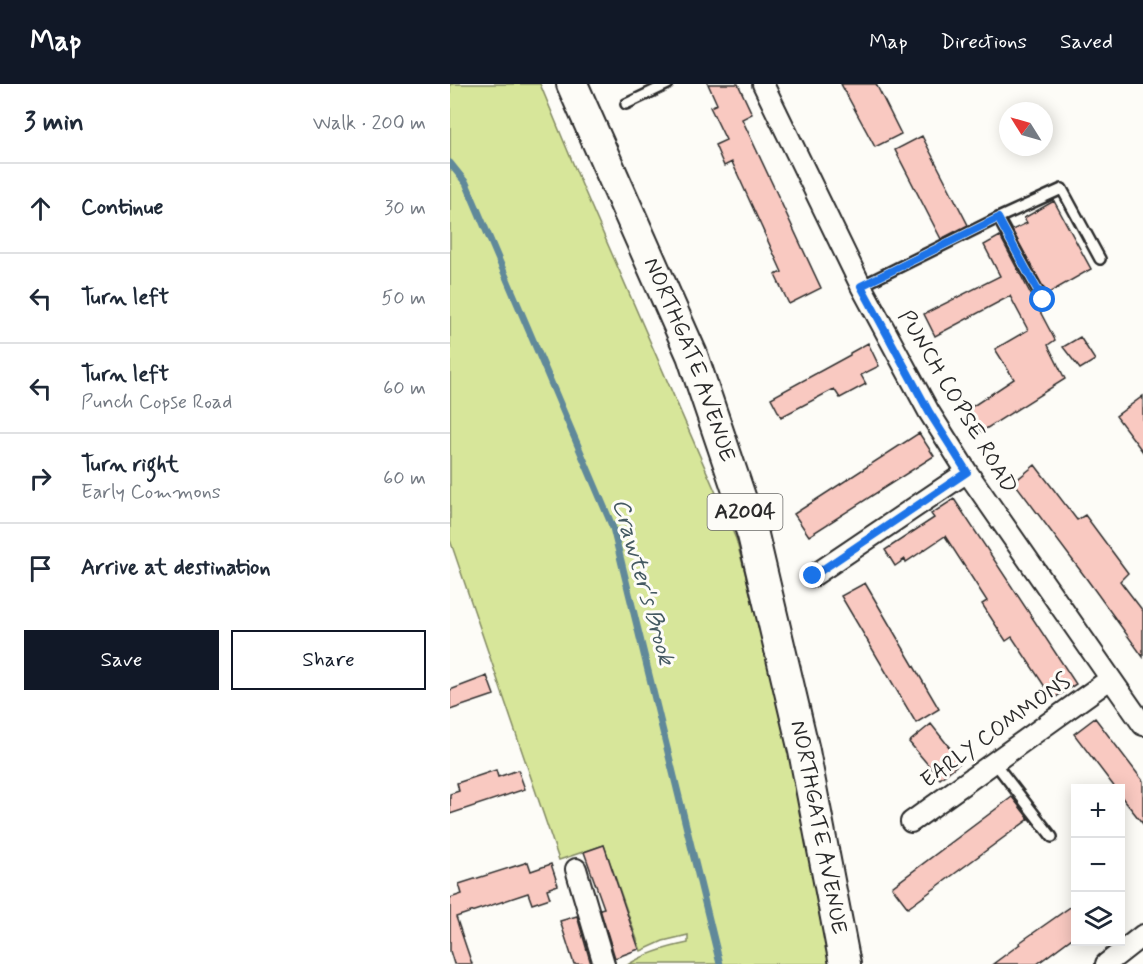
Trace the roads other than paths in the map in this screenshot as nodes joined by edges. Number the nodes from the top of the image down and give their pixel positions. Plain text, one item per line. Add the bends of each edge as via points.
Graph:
1 (572, 84) edge
2 (668, 84) edge
3 (763, 84) edge
4 (626, 104) dead end
5 (998, 218) junction
6 (1100, 259) dead end
7 (861, 286) junction
8 (1043, 300) dead end
9 (967, 472) junction
10 (813, 576) dead end
11 (1110, 679) junction
12 (1143, 725) edge
13 (994, 762) junction
14 (910, 822) dead end
15 (1052, 837) dead end
16 (576, 869) dead end
17 (1143, 935) edge
18 (604, 964) edge
19 (846, 964) edge
20 (1106, 964) edge

1 - 19 main road, NORTHGATE AVENUE / A2004 via 692,355 753,535 804,751
2 - 4 lane
3 - 7 street, PUNCH COPSE ROAD
5 - 6 lane via 1062,189
5 - 7 lane
5 - 8 lane
7 - 9 street, PUNCH COPSE ROAD via 929,412
9 - 10 street
9 - 11 street, PUNCH COPSE ROAD
11 - 12 street, PUNCH COPSE ROAD
11 - 13 street, EARLY COMMONS
13 - 14 street, EARLY COMMONS
13 - 15 lane
16 - 18 street
17 - 20 street

